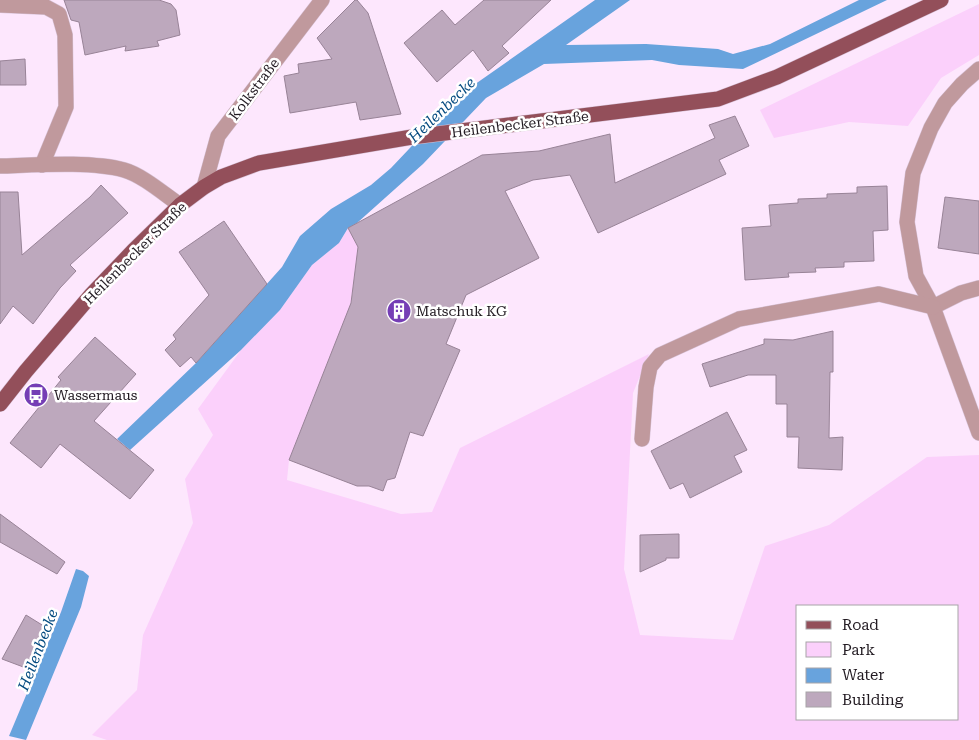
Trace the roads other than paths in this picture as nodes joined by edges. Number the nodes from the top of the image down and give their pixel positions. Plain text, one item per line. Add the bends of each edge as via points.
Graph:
1 (322, 0) edge
2 (941, 0) edge
3 (0, 4) edge
4 (979, 69) edge
5 (0, 166) edge
6 (42, 166) junction
7 (204, 187) junction
8 (180, 205) junction
9 (979, 288) edge
10 (933, 307) junction
11 (0, 404) edge
12 (979, 433) edge
13 (642, 439) dead end

1 - 7 street, Kolkstraße via 218,136
2 - 7 main road, Heilenbecker Straße via 777,77 718,99 412,137 259,163
3 - 6 street via 46,7 59,14 65,35 66,107
4 - 10 street via 945,103 913,173 907,222 916,276
5 - 6 street
6 - 8 street via 88,165 125,170
7 - 8 main road, Heilenbecker Straße
8 - 11 main road, Heilenbecker Straße via 92,294
9 - 10 street via 961,292
10 - 12 street
10 - 13 street via 879,294 730,323 660,355 650,367

